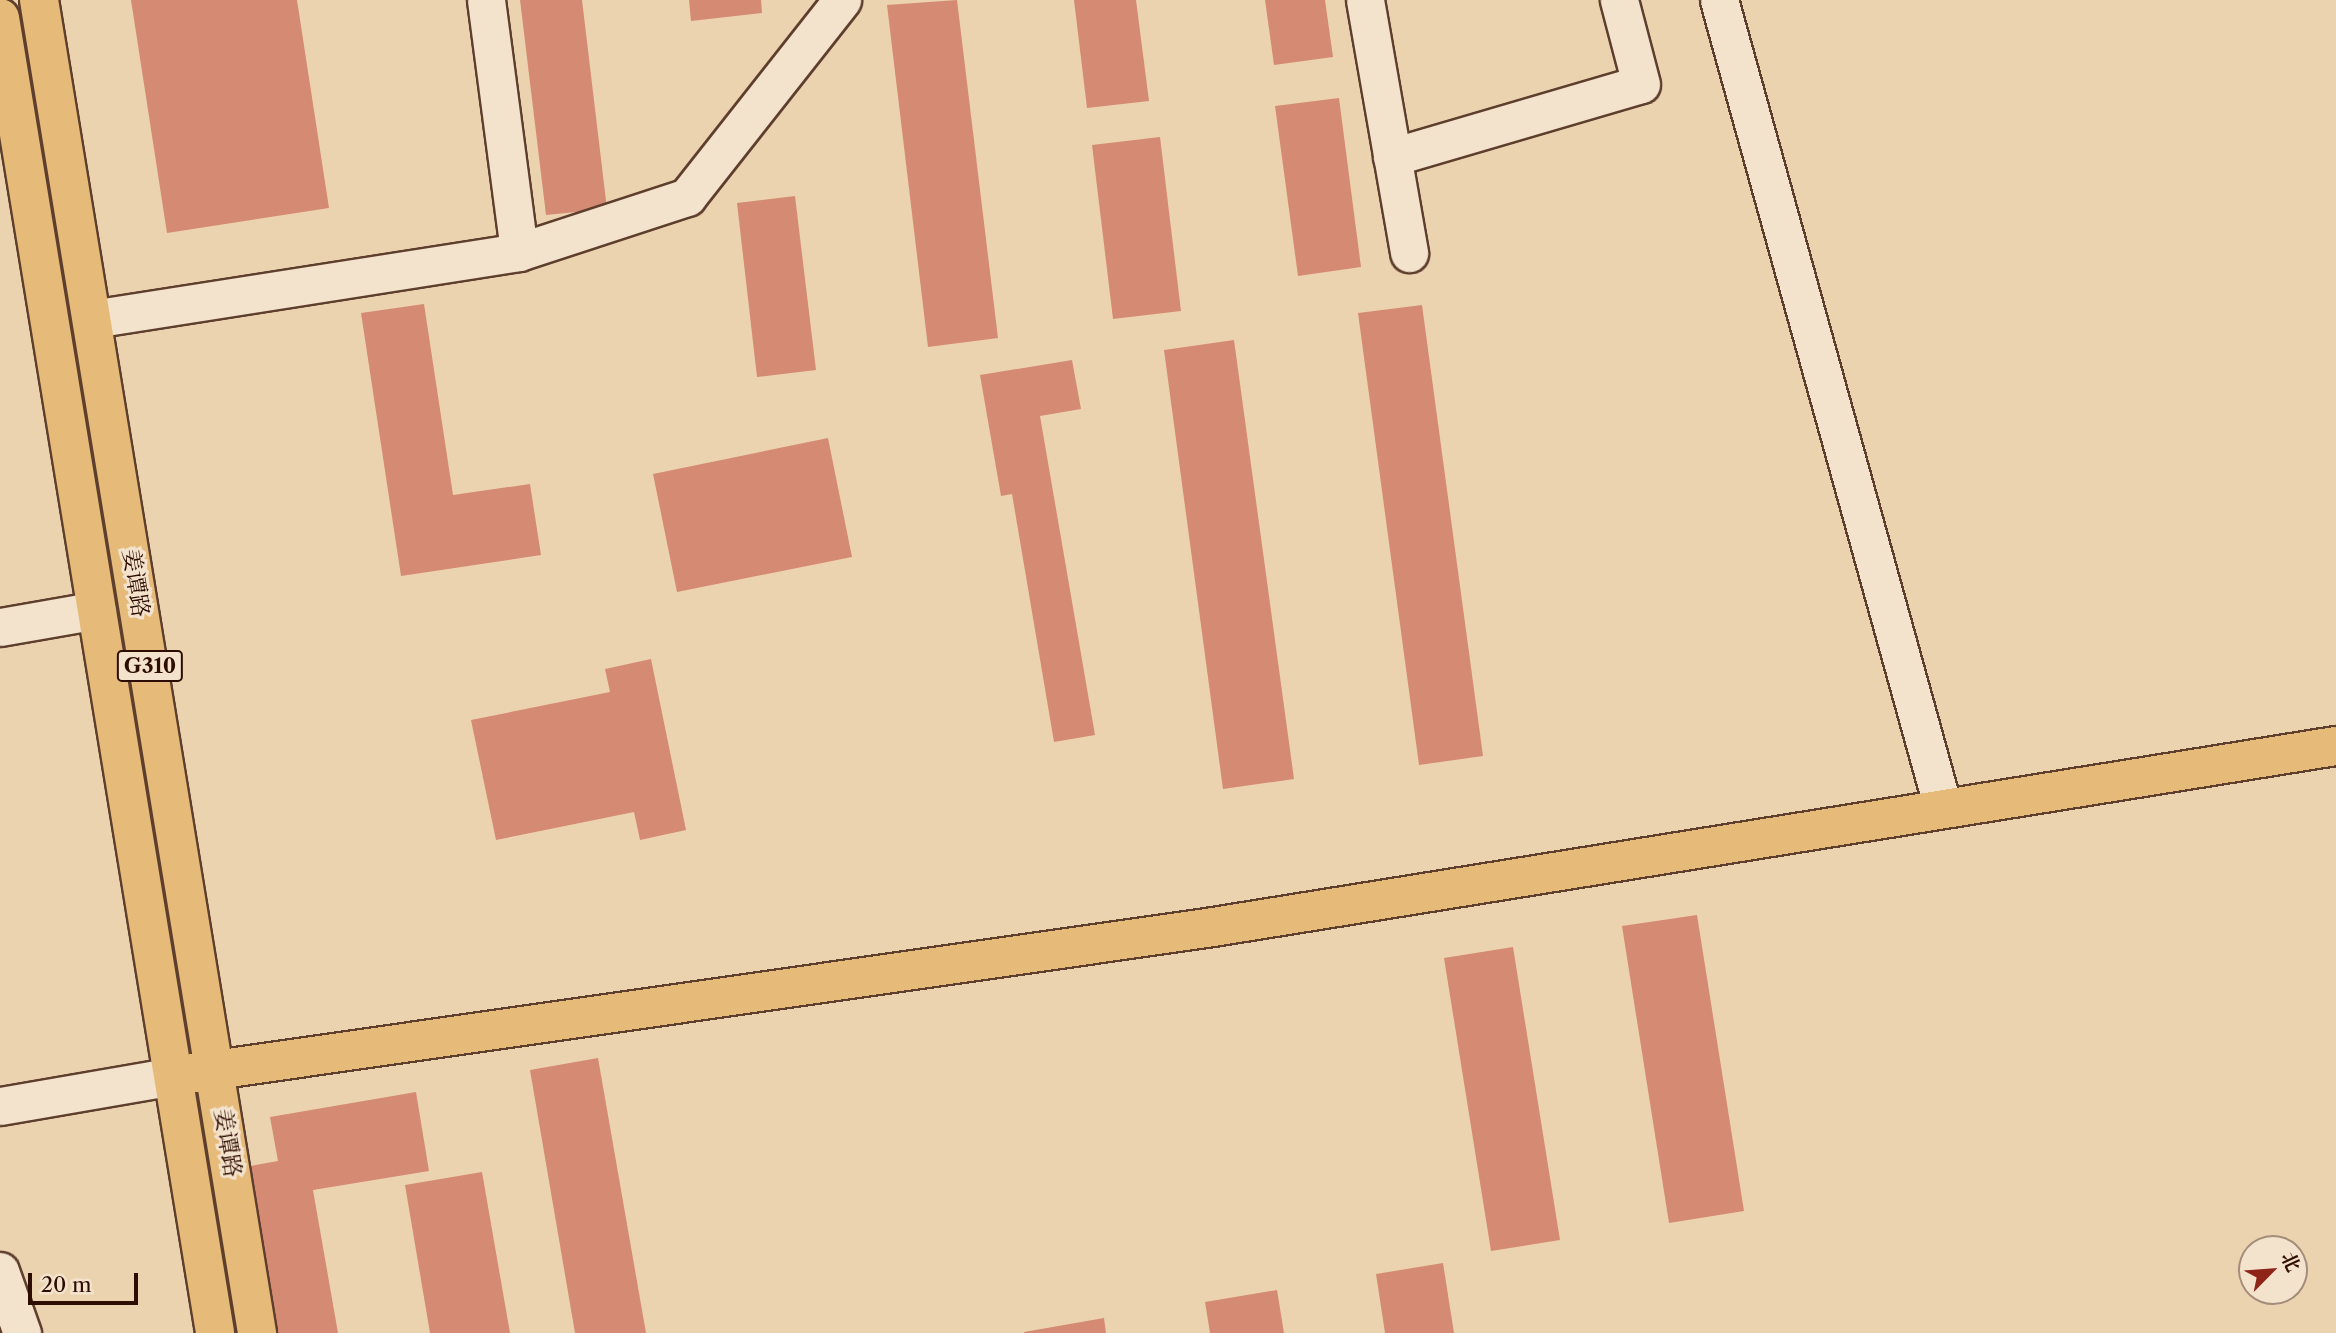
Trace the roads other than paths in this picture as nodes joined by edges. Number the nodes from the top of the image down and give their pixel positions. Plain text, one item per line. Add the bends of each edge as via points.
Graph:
1 (39, 0) edge
2 (486, 0) edge
3 (842, 0) edge
4 (1365, 0) edge
5 (1619, 0) edge
6 (1719, 0) edge
7 (0, 18) edge
8 (1392, 157) junction
9 (519, 252) junction
10 (1409, 253) dead end
11 (92, 319) junction
12 (97, 610) junction
13 (0, 627) edge
14 (2336, 746) edge
15 (1943, 808) junction
16 (217, 1070) junction
17 (174, 1076) junction
18 (0, 1106) edge
19 (0, 1271) edge
20 (22, 1333) edge
21 (215, 1333) edge
22 (257, 1333) edge

1 - 11 main road, 姜谭路 / G310
2 - 9 street
3 - 9 street via 687,197
4 - 8 street
5 - 8 street via 1642,85
6 - 15 street
7 - 12 main road, 姜谭路 / G310
8 - 10 street
9 - 11 street
11 - 16 main road, 姜谭路 / G310
12 - 13 street
12 - 17 main road, 姜谭路 / G310
14 - 15 main road
15 - 16 main road via 1213,927
16 - 17 main road
16 - 22 main road, 姜谭路 / G310
17 - 18 street
17 - 21 main road, 姜谭路 / G310
19 - 20 street

